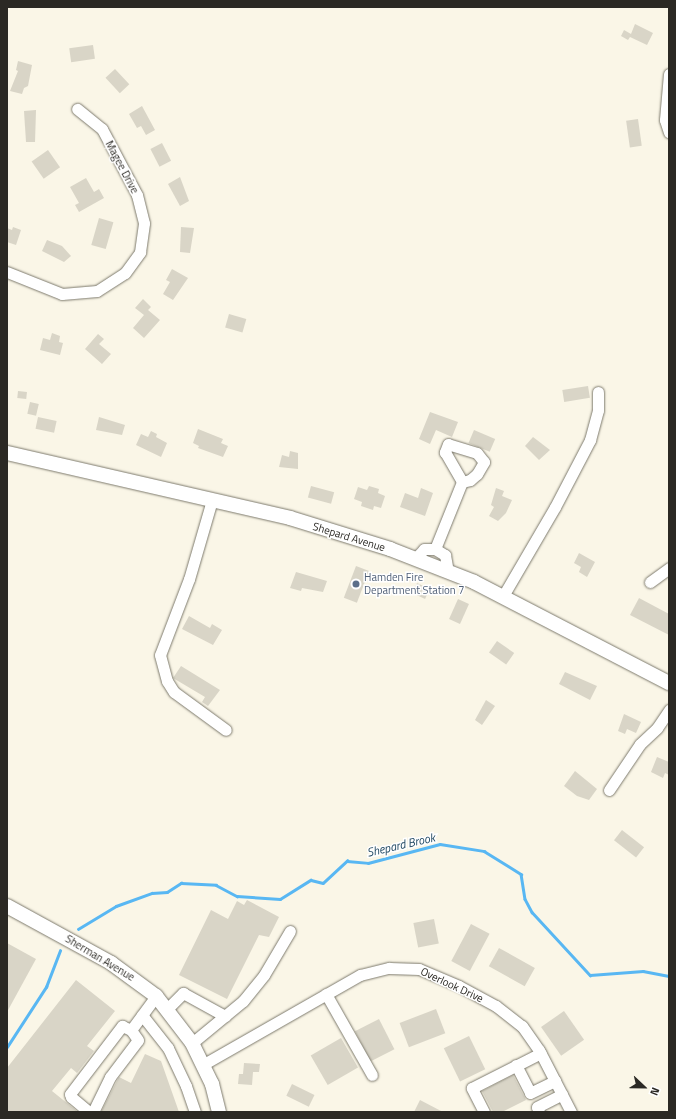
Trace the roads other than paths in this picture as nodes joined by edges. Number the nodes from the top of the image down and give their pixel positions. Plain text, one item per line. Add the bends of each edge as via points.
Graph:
1 (669, 74) edge
2 (77, 109) dead end
3 (669, 132) edge
4 (7, 272) edge
5 (598, 392) dead end
6 (7, 453) edge
7 (462, 482) dead end
8 (212, 500) junction
9 (435, 549) junction
10 (415, 559) junction
11 (669, 568) edge
12 (448, 572) junction
13 (650, 582) dead end
14 (503, 596) junction
15 (669, 683) edge
16 (669, 710) edge
17 (226, 730) dead end
18 (609, 790) dead end
19 (7, 906) edge
20 (290, 931) dead end
21 (326, 994) junction
22 (156, 996) junction
23 (167, 1009) junction
24 (142, 1015) junction
25 (225, 1016) junction
26 (131, 1030) junction
27 (192, 1043) junction
28 (541, 1053) junction
29 (204, 1064) junction
30 (516, 1066) junction
31 (372, 1074) dead end
32 (556, 1081) junction
33 (562, 1094) junction
34 (535, 1110) edge
35 (89, 1112) edge
36 (94, 1112) edge
37 (195, 1112) edge
38 (219, 1112) edge
39 (484, 1112) edge
40 (571, 1112) edge

1 - 3 street via 665,120
2 - 4 street, Magee Drive via 102,129 137,195 144,224 140,252 125,273 97,291 62,294
5 - 14 street via 598,410 590,440
6 - 8 main road, Shepard Avenue
7 - 9 street
8 - 10 main road, Shepard Avenue via 290,518
8 - 17 street via 189,579 160,655 167,681 174,692
9 - 10 street via 424,549
9 - 12 street via 445,555
10 - 12 main road, Shepard Avenue
11 - 13 street
12 - 14 main road, Shepard Avenue
14 - 15 main road, Shepard Avenue
16 - 18 street via 657,728 640,744
19 - 22 main road, Sherman Avenue via 111,963
20 - 25 street via 264,975 243,1001
21 - 28 street, Overlook Drive via 360,975 389,968 419,969 459,986 496,1006 522,1026
21 - 29 street, Overlook Drive
21 - 31 street
22 - 23 main road, Sherman Avenue
22 - 24 street
23 - 25 street via 183,993
23 - 27 main road, Sherman Avenue
24 - 26 street
24 - 37 street via 168,1048
25 - 27 street
26 - 35 street via 122,1026 70,1094 70,1097
26 - 36 street via 138,1040 110,1078
27 - 29 main road, Sherman Avenue
28 - 30 street
28 - 32 street, Overlook Drive
29 - 38 main road, Sherman Avenue
30 - 32 street via 530,1093
30 - 39 street via 472,1088
32 - 33 street, Overlook Drive
33 - 34 street
33 - 40 street, Overlook Drive

